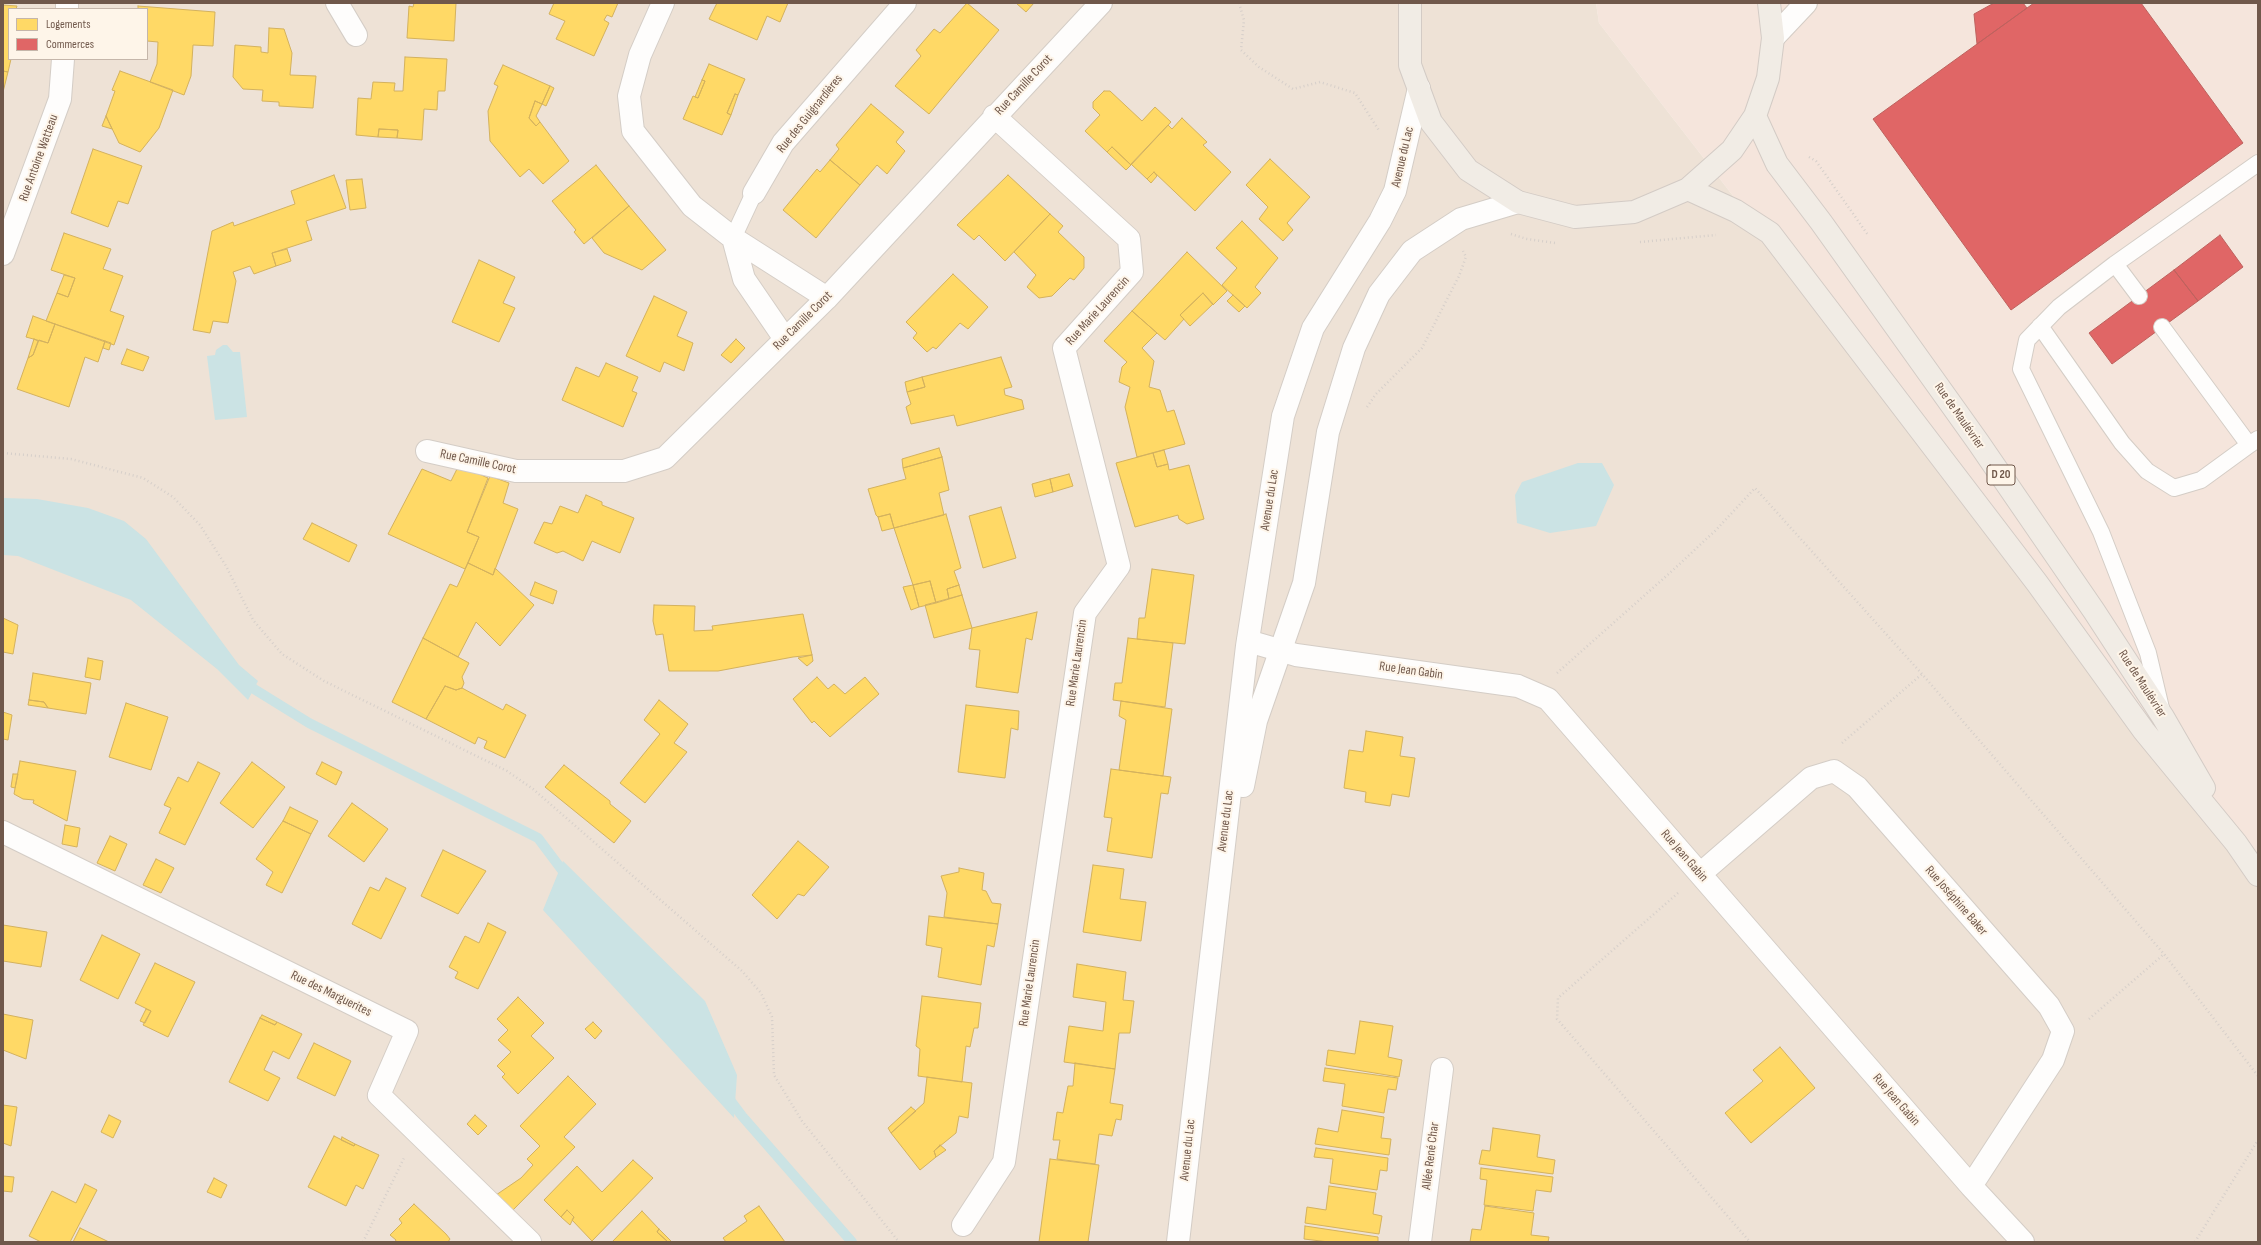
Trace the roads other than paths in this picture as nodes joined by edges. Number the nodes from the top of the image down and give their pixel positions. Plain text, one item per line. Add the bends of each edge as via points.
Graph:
1 (337, 3) edge
2 (663, 3) edge
3 (906, 3) edge
4 (1101, 3) edge
5 (1410, 3) edge
6 (1769, 3) edge
7 (1806, 3) edge
8 (356, 35) dead end
9 (1774, 38) junction
10 (63, 60) edge
11 (1418, 88) junction
12 (994, 116) junction
13 (1754, 116) junction
14 (2258, 163) edge
15 (1688, 189) junction
16 (754, 193) joint
17 (1518, 202) junction
18 (733, 238) junction
19 (3, 254) edge
20 (2115, 264) junction
21 (2139, 296) dead end
22 (827, 298) junction
23 (2040, 326) junction
24 (2162, 327) dead end
25 (785, 339) junction
26 (2254, 442) edge
27 (427, 451) dead end
28 (1248, 641) junction
29 (1280, 651) junction
30 (2163, 717) junction
31 (3, 832) edge
32 (2236, 843) junction
33 (1700, 874) junction
34 (2258, 874) edge
35 (1212, 938) junction
36 (1442, 1069) dead end
37 (1971, 1186) junction
38 (963, 1225) dead end
39 (530, 1242) edge
40 (1178, 1242) edge
41 (1420, 1242) edge
42 (2023, 1242) edge

1 - 8 street
2 - 18 street via 640,55 629,96 633,131 692,206
3 - 16 street, Rue des Guignardières via 783,143
4 - 12 street, Rue Camille Corot
5 - 11 main road via 1410,65
6 - 9 main road
7 - 9 street
9 - 13 main road via 1768,78
10 - 19 street, Rue Antoine Watteau via 60,99
11 - 17 main road via 1431,122 1468,170
11 - 28 street, Avenue du Lac via 1395,191 1380,221 1313,328 1283,416
12 - 22 street, Rue Camille Corot
12 - 38 street, Rue Marie Laurencin via 1129,239 1132,272 1064,348 1119,566 1084,613 1004,1162
13 - 15 main road via 1732,150
13 - 30 main road, Rue de Maulévrier / D 20 via 1777,164 1978,442
14 - 20 lane
15 - 17 main road via 1634,212 1575,217
15 - 32 main road, Rue de Maulévrier / D 20 via 1736,211 1770,233 2032,577 2144,731
16 - 18 lane, Rue des Guignardières
17 - 29 street, Avenue du Lac via 1461,219 1412,251 1378,294 1354,348 1328,432 1304,583
18 - 22 street
18 - 25 street via 744,279
20 - 21 lane
20 - 23 lane via 2059,307
22 - 25 street, Rue Camille Corot
23 - 26 lane via 2122,443 2147,472 2174,488 2201,480
23 - 30 lane via 2027,340 2021,369 2101,532 2148,653
24 - 26 lane
25 - 27 street, Rue Camille Corot via 665,458 624,472 516,471
28 - 29 street, Rue Jean Gabin
28 - 35 street, Avenue du Lac
29 - 33 street, Rue Jean Gabin via 1518,686 1548,700
29 - 35 street, Avenue du Lac via 1256,721
30 - 32 main road, Rue de Maulévrier / D 20
31 - 39 street, Rue des Marguerites via 407,1031 378,1095
32 - 34 main road, Rue de Maulévrier / D 20
33 - 37 street, Rue Jean Gabin
33 - 37 street, Rue Joséphine Baker via 1811,778 1834,771 1857,787 2049,1006 2063,1031 2054,1060
35 - 40 street, Avenue du Lac
36 - 41 street, Allée René Char
37 - 42 street, Rue Jean Gabin

